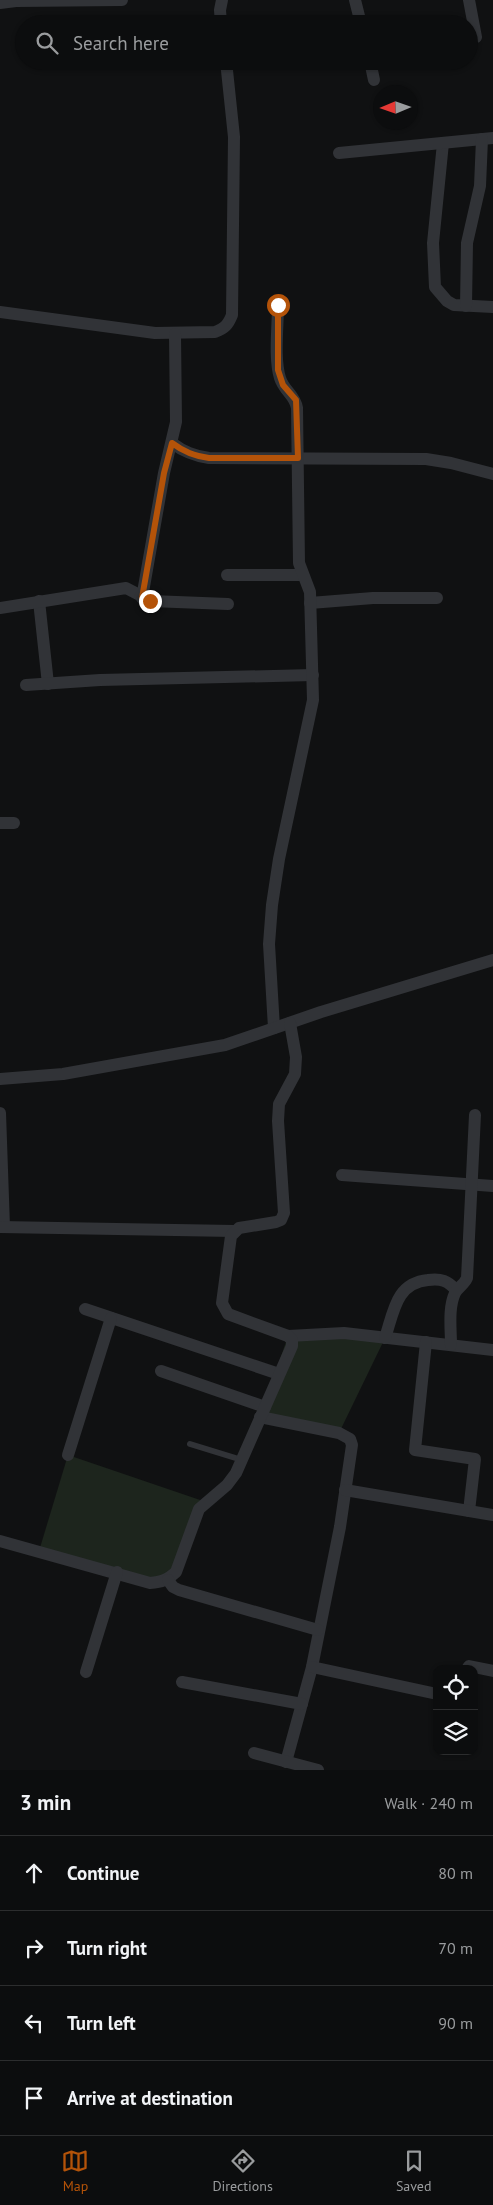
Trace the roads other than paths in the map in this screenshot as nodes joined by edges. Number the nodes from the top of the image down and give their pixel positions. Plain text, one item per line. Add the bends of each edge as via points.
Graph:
1 (122, 0) edge
2 (222, 0) edge
3 (356, 0) edge
4 (468, 0) edge
5 (0, 3) edge
6 (221, 15) edge
7 (359, 15) edge
8 (471, 15) edge
9 (227, 70) edge
10 (372, 70) edge
11 (374, 80) dead end
12 (487, 139) edge
13 (444, 143) junction
14 (339, 153) dead end
15 (278, 305) dead end
16 (466, 306) junction
17 (493, 307) edge
18 (0, 312) edge
19 (175, 334) junction
20 (172, 443) junction
21 (298, 458) junction
22 (493, 474) edge
23 (227, 575) dead end
24 (302, 575) junction
25 (142, 598) junction
26 (436, 598) dead end
27 (40, 601) junction
28 (310, 603) junction
29 (228, 604) dead end
30 (0, 608) edge
31 (313, 675) junction
32 (48, 684) junction
33 (26, 685) dead end
34 (0, 823) edge
35 (14, 823) dead end
36 (493, 960) edge
37 (290, 1023) junction
38 (274, 1028) junction
39 (0, 1079) edge
40 (0, 1113) edge
41 (475, 1115) dead end
42 (342, 1175) dead end
43 (471, 1183) junction
44 (493, 1186) edge
45 (2, 1227) edge
46 (234, 1231) junction
47 (456, 1290) junction
48 (85, 1309) dead end
49 (111, 1318) junction
50 (288, 1336) junction
51 (385, 1338) junction
52 (426, 1342) junction
53 (451, 1345) junction
54 (493, 1350) edge
55 (161, 1371) dead end
56 (279, 1374) junction
57 (262, 1412) junction
58 (190, 1444) dead end
59 (68, 1455) dead end
60 (242, 1460) junction
61 (345, 1490) junction
62 (470, 1511) junction
63 (493, 1515) edge
64 (0, 1541) edge
65 (117, 1572) junction
66 (168, 1580) junction
67 (318, 1630) junction
68 (312, 1667) junction
69 (478, 1668) edge
70 (493, 1671) edge
71 (86, 1672) dead end
72 (182, 1682) dead end
73 (433, 1693) edge
74 (302, 1704) junction
75 (254, 1753) dead end
76 (286, 1762) junction
77 (318, 1770) edge

1 - 5 street
2 - 6 street
3 - 7 street
4 - 8 street
9 - 19 street via 234,137 232,315 229,324 215,332
10 - 11 street
12 - 13 street
12 - 16 street via 467,243
13 - 14 street
13 - 16 street via 433,243 434,287 447,301
15 - 21 street via 278,370 283,385 296,400
16 - 17 street
18 - 19 street
19 - 20 street via 177,393
20 - 21 street via 183,451 209,458
20 - 25 street
21 - 22 street via 426,459
21 - 24 street
23 - 24 street
24 - 28 street via 310,592
25 - 27 street via 126,588
25 - 29 street
26 - 28 street
27 - 30 street
27 - 32 street
28 - 31 street
31 - 32 street
31 - 38 street via 313,700 272,905 269,944
32 - 33 street
34 - 35 street
36 - 37 street
37 - 38 street
37 - 46 street via 296,1057 294,1074 279,1104 278,1120 284,1213 276,1222
38 - 39 street via 200,1050 63,1074
40 - 45 street
41 - 43 street
42 - 43 street
43 - 44 street
43 - 47 street via 467,1278
45 - 46 street
46 - 50 street via 222,1303 224,1310
47 - 51 street via 449,1282 438,1279 417,1281 406,1287 399,1297
47 - 53 street via 452,1304
48 - 49 street
49 - 56 street
49 - 59 street
50 - 51 street via 337,1333
50 - 56 street via 292,1346
51 - 52 street
52 - 53 street
52 - 62 street via 415,1450 476,1459
53 - 54 street
55 - 57 street
56 - 57 street
57 - 60 street
57 - 61 street via 339,1433 350,1439 352,1445
58 - 60 lane
60 - 66 street via 227,1485 199,1509 176,1572
61 - 62 street
61 - 67 street
62 - 63 street
64 - 65 street
65 - 66 street via 150,1582
65 - 71 street
66 - 67 street via 178,1590
67 - 68 street
68 - 73 street
68 - 74 street
69 - 70 street
72 - 74 street
74 - 76 street
75 - 76 street
76 - 77 street

